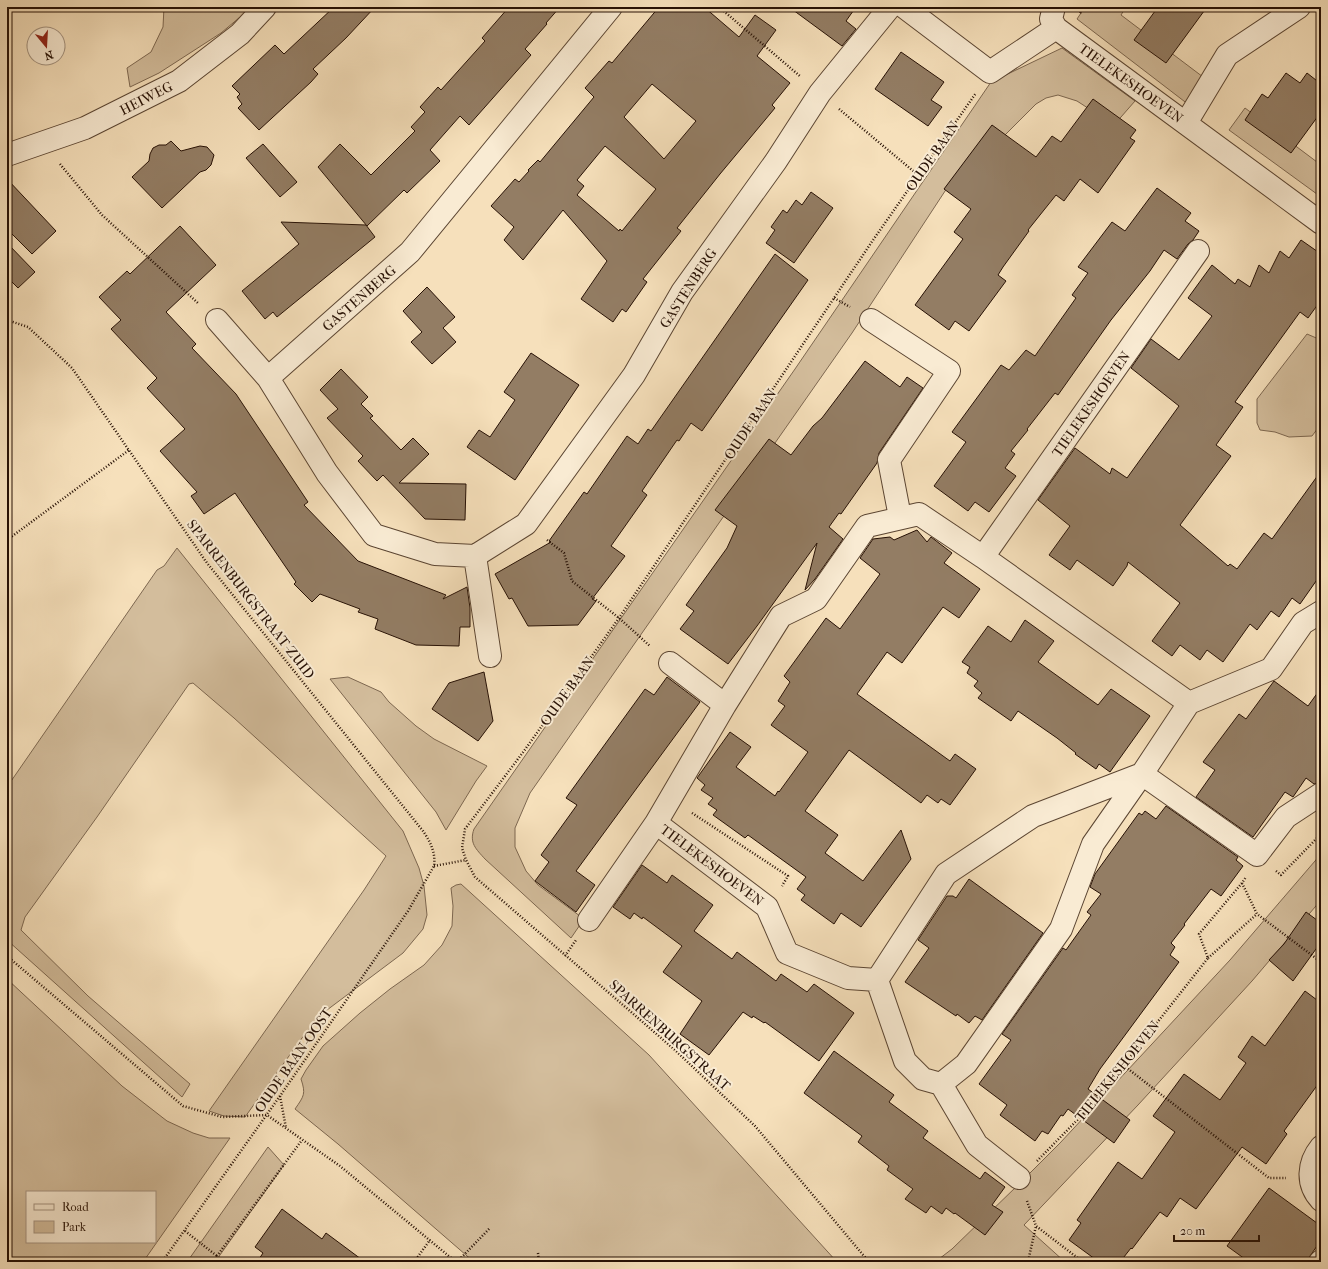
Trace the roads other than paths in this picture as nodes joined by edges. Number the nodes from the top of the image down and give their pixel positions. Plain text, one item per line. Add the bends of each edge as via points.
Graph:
1 (265, 7) edge
2 (610, 7) edge
3 (890, 7) edge
4 (904, 7) edge
5 (1054, 7) edge
6 (1299, 7) edge
7 (1056, 28) junction
8 (1186, 124) junction
9 (7, 155) edge
10 (1321, 224) edge
11 (1198, 251) dead end
12 (217, 320) road end
13 (871, 320) dead end
14 (268, 378) junction
15 (900, 517) junction
16 (474, 556) junction
17 (984, 557) junction
18 (1321, 612) edge
19 (490, 656) dead end
20 (670, 664) road end
21 (1189, 703) junction
22 (725, 705) junction
23 (1142, 774) junction
24 (1321, 794) edge
25 (656, 823) junction
26 (589, 920) dead end
27 (877, 980) junction
28 (941, 1084) junction
29 (1321, 1147) edge
30 (1019, 1178) road end
31 (1321, 1200) edge

1 - 9 street, HEIWEG via 240,34 179,81 85,128
2 - 14 street, GASTENBERG via 410,252
3 - 16 street, GASTENBERG via 820,93 776,161 682,292 634,375 526,524
4 - 7 street via 990,72
5 - 7 street via 1050,20
6 - 8 street via 1227,55
7 - 8 street, TIELEKESHOEVEN
8 - 10 street, TIELEKESHOEVEN
11 - 17 street, TIELEKESHOEVEN
12 - 14 street
13 - 15 street via 949,371 889,460
14 - 16 street via 327,473 374,535 435,554
15 - 17 street, TIELEKESHOEVEN via 919,514
15 - 22 street, TIELEKESHOEVEN via 867,526 816,599 781,616
16 - 19 street
17 - 21 street, TIELEKESHOEVEN
18 - 21 street via 1303,623 1271,669
20 - 22 street
21 - 23 street
22 - 25 street, TIELEKESHOEVEN
23 - 24 street via 1258,855 1286,817
23 - 27 street via 1033,816 946,874
23 - 28 street via 1093,844 1061,929 966,1064
25 - 26 street, TIELEKESHOEVEN
25 - 27 street, TIELEKESHOEVEN via 767,908 787,953 848,978
27 - 28 street via 905,1061 923,1079
28 - 30 street via 977,1145
29 - 31 street via 1310,1168 1317,1195

